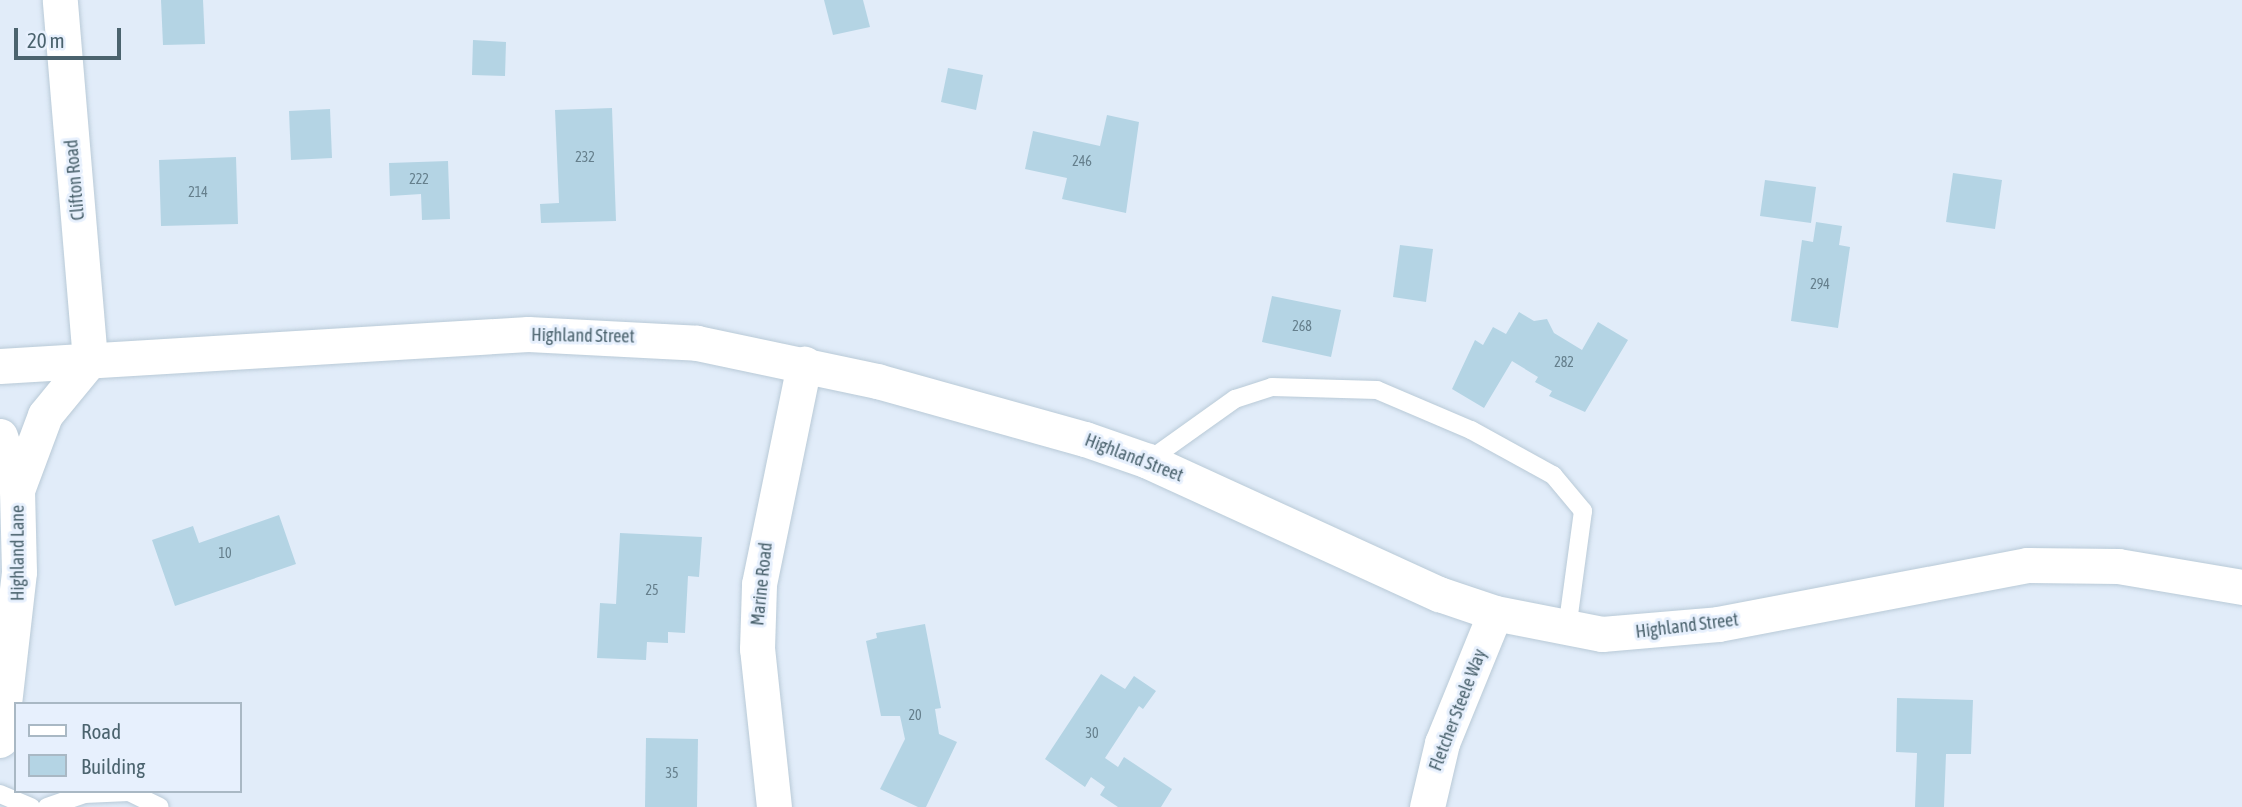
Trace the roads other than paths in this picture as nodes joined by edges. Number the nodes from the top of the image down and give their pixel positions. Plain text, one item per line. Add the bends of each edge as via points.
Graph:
1 (60, 0) edge
2 (90, 359) junction
3 (804, 364) junction
4 (0, 366) edge
5 (0, 436) edge
6 (1148, 461) junction
7 (17, 490) junction
8 (2242, 587) edge
9 (1494, 614) junction
10 (1567, 629) junction
11 (0, 740) edge
12 (107, 793) edge
13 (131, 793) edge
14 (0, 794) edge
15 (31, 807) edge
16 (47, 807) edge
17 (160, 807) edge
18 (775, 807) edge
19 (1427, 807) edge

1 - 2 street, Clifton Road
2 - 3 street, Highland Street via 561,333 667,339
2 - 4 street, Highland Street
2 - 7 street, Highland Lane via 45,415
3 - 6 street, Highland Street via 912,390
3 - 18 street, Marine Road via 759,584 757,649
5 - 7 street, Highland Lane
6 - 9 street, Highland Street via 1439,594
6 - 10 lane via 1234,398 1272,387 1377,390 1471,430 1553,475 1583,512
7 - 11 street, Highland Lane via 18,610
8 - 10 street, Highland Street via 2118,566 2027,565 1689,629 1620,634
9 - 10 street, Highland Street
9 - 19 street, Fletcher Steele Way via 1442,743
12 - 16 lane via 85,794
13 - 17 lane
14 - 15 lane

